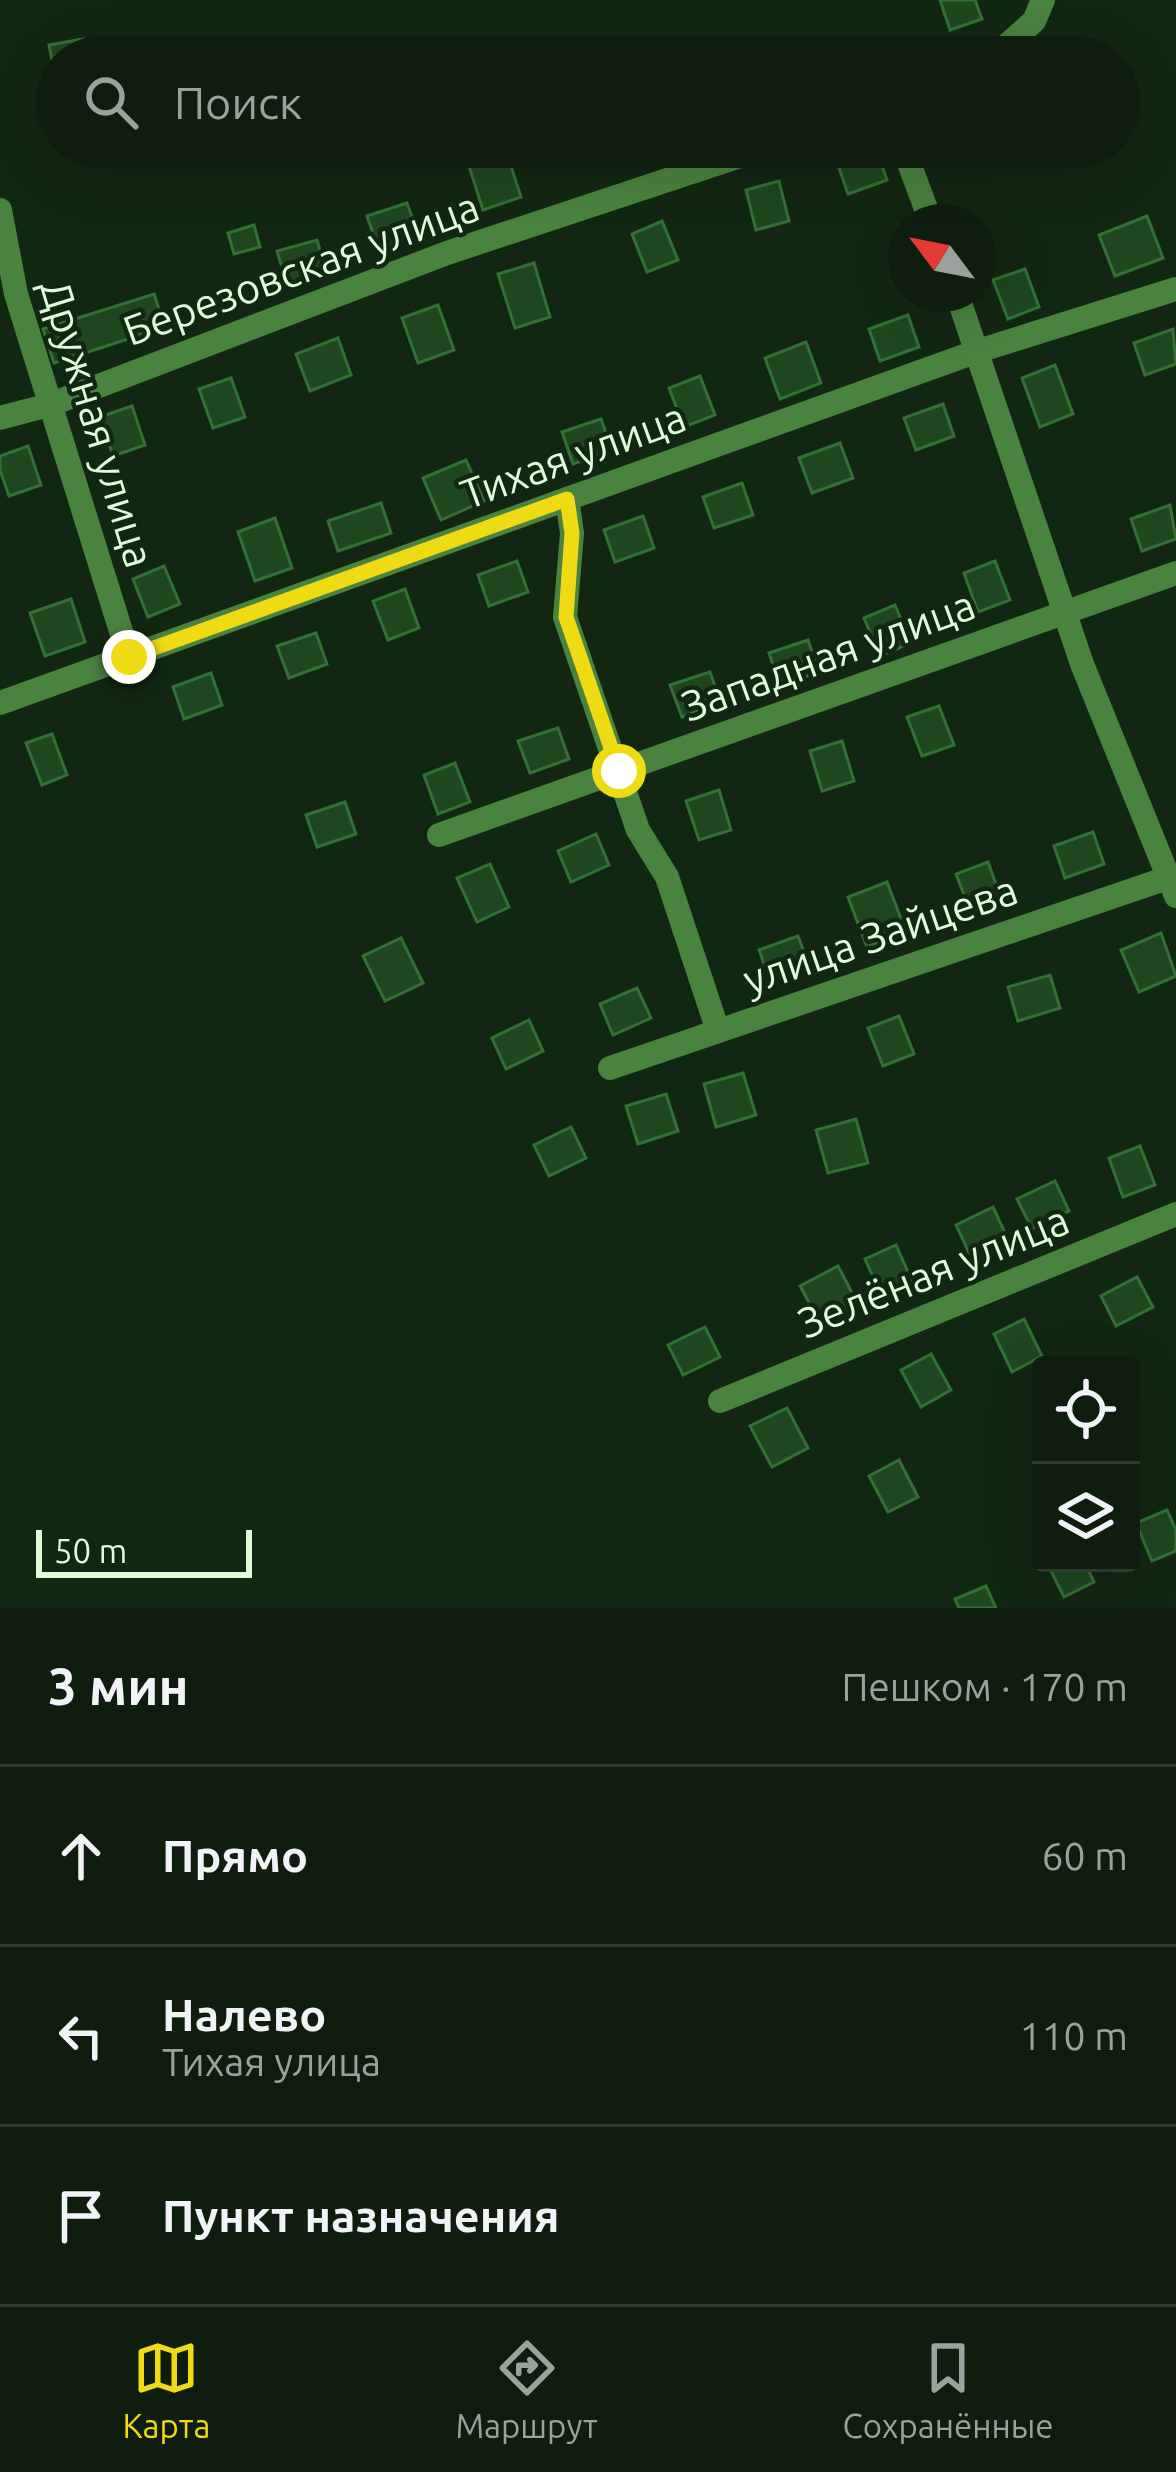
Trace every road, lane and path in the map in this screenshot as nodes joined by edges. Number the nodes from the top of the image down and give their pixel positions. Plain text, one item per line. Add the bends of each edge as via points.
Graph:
1 (1043, 0) edge
2 (1017, 36) edge
3 (704, 168) edge
4 (911, 168) edge
5 (924, 204) edge
6 (0, 210) edge
7 (1176, 289) edge
8 (964, 312) edge
9 (978, 351) junction
10 (49, 404) junction
11 (0, 418) edge
12 (567, 499) junction
13 (1176, 574) edge
14 (1065, 612) junction
15 (129, 657) junction
16 (0, 703) edge
17 (619, 771) junction
18 (440, 835) dead end
19 (1173, 883) edge
20 (718, 1031) junction
21 (610, 1068) dead end
22 (1176, 1214) edge
23 (720, 1401) dead end

1 - 2 street
3 - 10 street, Березовская улица via 447,253
4 - 5 street
6 - 10 street, Дружная улица
7 - 9 street, Тихая улица
8 - 9 street
9 - 12 street, Тихая улица
9 - 14 street
10 - 11 street, Березовская улица
10 - 15 street, Дружная улица
12 - 15 street, Тихая улица
12 - 17 street via 566,617
13 - 14 street, Западная улица
14 - 17 street, Западная улица
14 - 19 street
15 - 16 street, Тихая улица
17 - 18 street, Западная улица
17 - 20 street via 638,830 667,877
19 - 20 street, улица Зайцева
20 - 21 street, улица Зайцева
22 - 23 street, Зелёная улица

